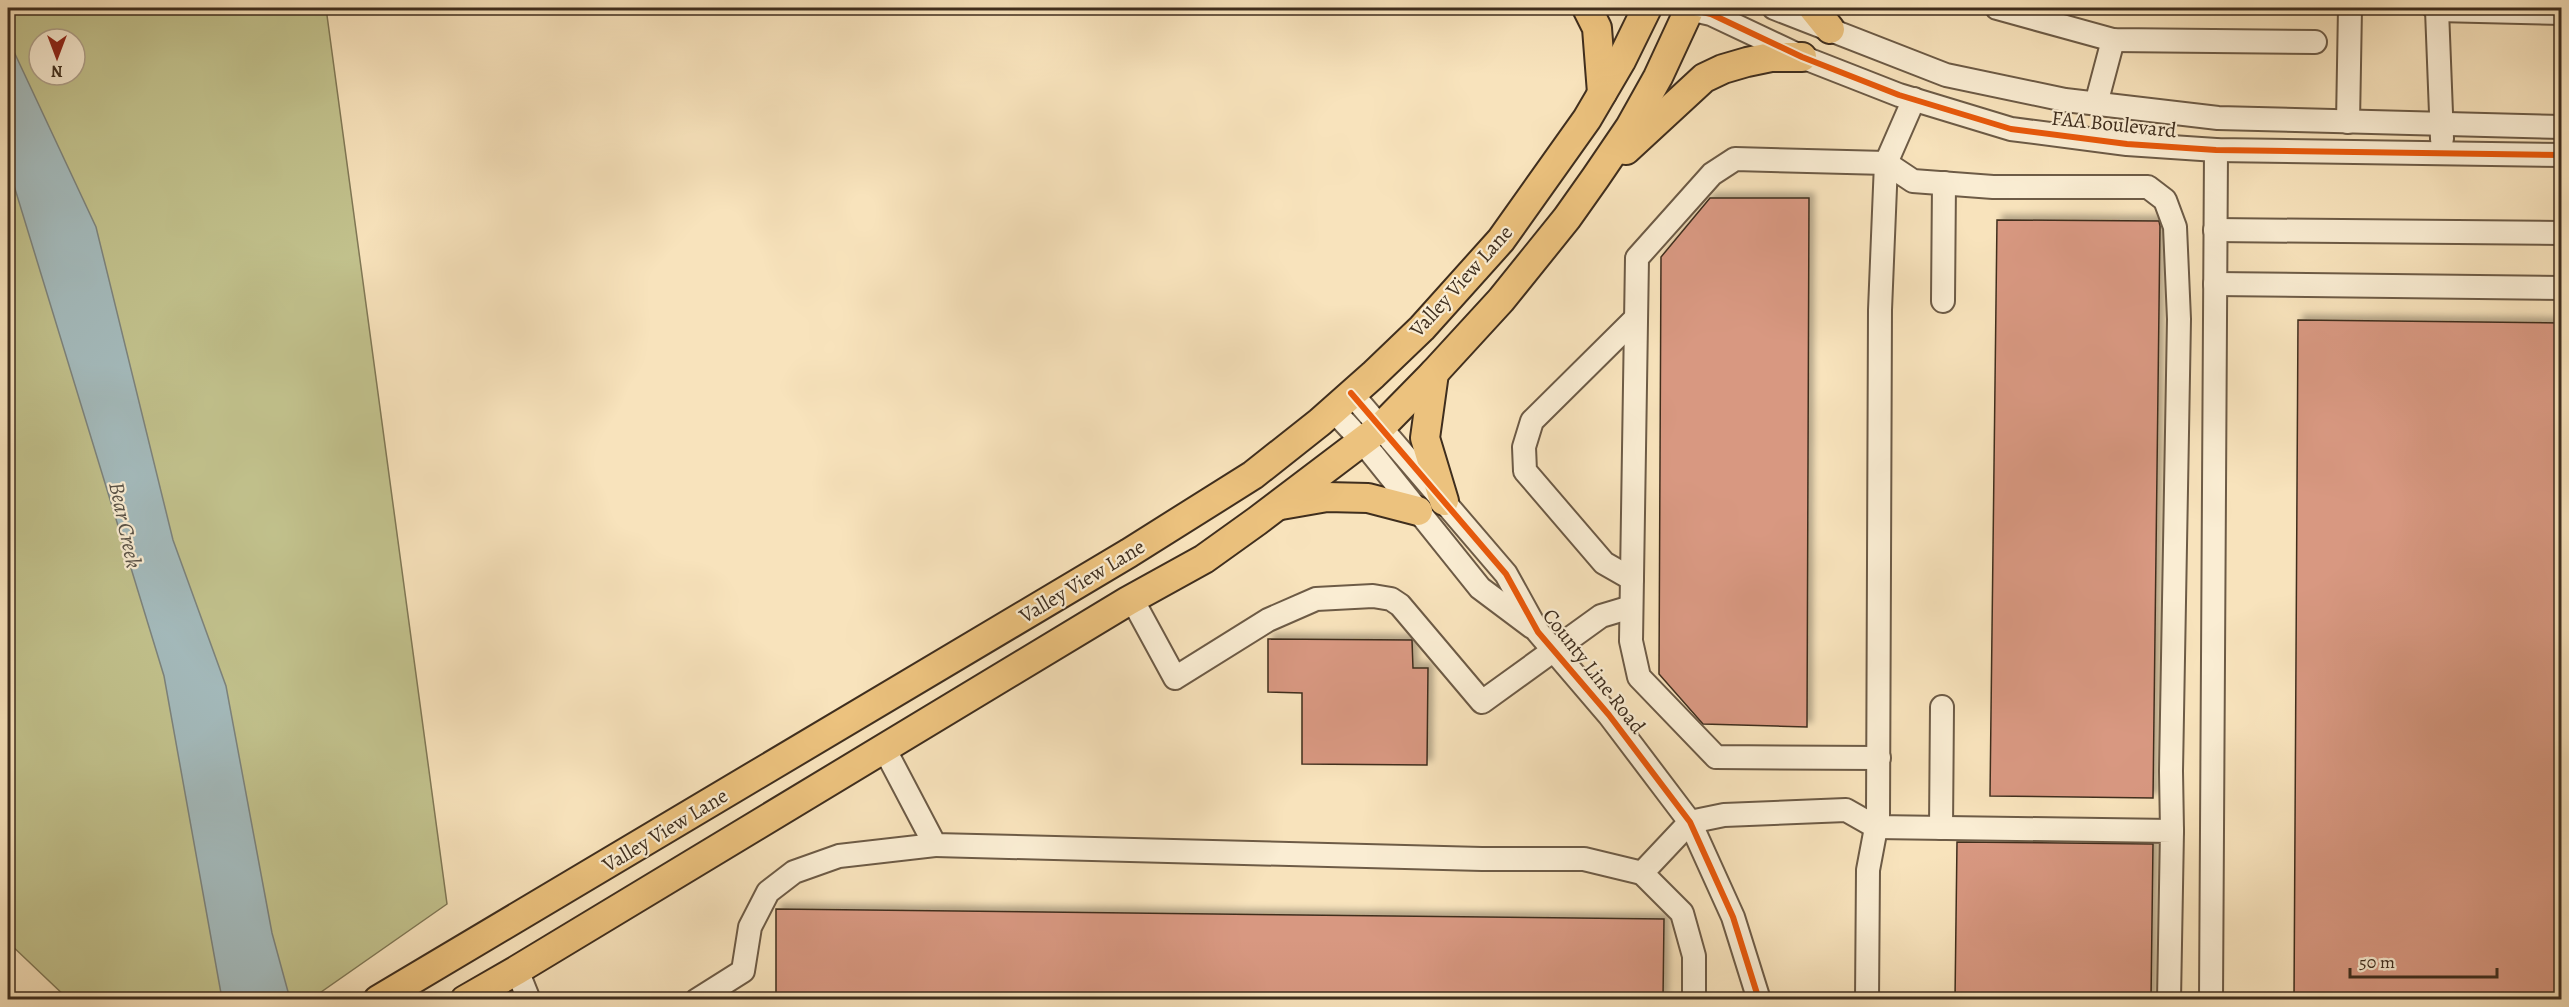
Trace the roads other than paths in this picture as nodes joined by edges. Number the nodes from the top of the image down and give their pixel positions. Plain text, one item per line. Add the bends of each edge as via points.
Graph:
1 (1587, 8) edge
2 (1647, 8) edge
3 (1688, 8) edge
4 (1774, 8) edge
5 (1997, 8) edge
6 (2350, 8) edge
7 (2435, 9) edge
8 (2562, 13) edge
9 (1822, 18) edge
10 (2113, 40) junction
11 (2315, 42) dead end
12 (1802, 57) junction
13 (1602, 93) junction
14 (1914, 99) junction
15 (2096, 104) junction
16 (2348, 122) junction
17 (2442, 124) junction
18 (2562, 127) edge
19 (2216, 150) junction
20 (2442, 153) junction
21 (2562, 155) edge
22 (1886, 163) junction
23 (1596, 177) junction
24 (1944, 183) junction
25 (2215, 230) junction
26 (2562, 232) edge
27 (2215, 284) junction
28 (2562, 288) edge
29 (1943, 301) dead end
30 (1636, 318) junction
31 (1434, 373) junction
32 (1342, 402) junction
33 (1371, 434) junction
34 (1276, 506) junction
35 (1431, 506) junction
36 (1632, 579) junction
37 (1132, 598) junction
38 (1632, 607) junction
39 (1554, 650) junction
40 (1942, 707) dead end
41 (860, 714) junction
42 (884, 748) junction
43 (1879, 758) junction
44 (1690, 822) junction
45 (1876, 827) junction
46 (1941, 828) junction
47 (2172, 831) junction
48 (935, 845) junction
49 (1642, 873) junction
50 (517, 970) junction
51 (378, 999) edge
52 (465, 999) edge
53 (529, 999) edge
54 (697, 999) edge
55 (1694, 999) edge
56 (1759, 999) edge
57 (1867, 999) edge
58 (2169, 999) edge
59 (2211, 999) edge

1 - 13 main road via 1597,28
2 - 13 main road, Valley View Lane
3 - 12 street, FAA Boulevard via 1711,14
3 - 23 main road, Valley View Lane via 1658,77
4 - 9 street, FAA Boulevard
5 - 10 street
6 - 16 street
7 - 8 street
7 - 17 street
9 - 15 street, FAA Boulevard via 1946,75
10 - 11 street
10 - 15 street
12 - 14 street, FAA Boulevard
12 - 23 main road via 1747,62 1704,78
13 - 32 main road, Valley View Lane via 1537,193 1501,240 1422,328
14 - 19 street, FAA Boulevard via 2011,129 2127,144
14 - 22 street
15 - 16 street, FAA Boulevard via 2218,118
16 - 17 street, FAA Boulevard
17 - 18 street, FAA Boulevard
17 - 20 street
19 - 20 street, FAA Boulevard
19 - 25 street
20 - 21 street, FAA Boulevard
22 - 24 street via 1912,181
22 - 30 street via 1735,159 1712,174 1637,258
22 - 43 street via 1880,310
23 - 31 main road, Valley View Lane via 1501,300
24 - 29 street
24 - 47 street via 1993,187 2148,187 2165,200 2175,227 2179,320
25 - 26 street
25 - 27 street
27 - 28 street
27 - 59 street
30 - 36 street
30 - 36 street via 1532,421 1524,447 1525,471 1604,563
31 - 33 main road, Valley View Lane
31 - 35 main road via 1425,438
32 - 33 street, County Line Road
32 - 41 main road, Valley View Lane via 1253,475 1197,512
33 - 34 main road, Valley View Lane
33 - 35 street, County Line Road
34 - 35 main road via 1327,497
34 - 37 main road, Valley View Lane via 1204,559
35 - 39 street, County Line Road via 1480,588 1538,632
36 - 38 street
37 - 39 street via 1175,678 1268,620 1316,599 1346,596 1391,599 1400,605 1482,702
37 - 42 main road, Valley View Lane
38 - 39 street via 1600,616
38 - 43 street via 1631,641 1640,677 1716,758
39 - 44 street, County Line Road
40 - 46 street
41 - 42 main road
41 - 51 main road, Valley View Lane
42 - 48 street
42 - 50 main road, Valley View Lane
43 - 45 street
44 - 45 street via 1724,815 1846,810
44 - 49 street
44 - 56 street, County Line Road via 1732,917
45 - 46 street
45 - 57 street via 1868,870
46 - 47 street
47 - 58 street
48 - 49 street via 1584,859
48 - 54 street via 839,856 794,872 768,891 750,927 743,971
49 - 55 street via 1682,913 1694,956
50 - 52 main road, Valley View Lane
50 - 53 street

